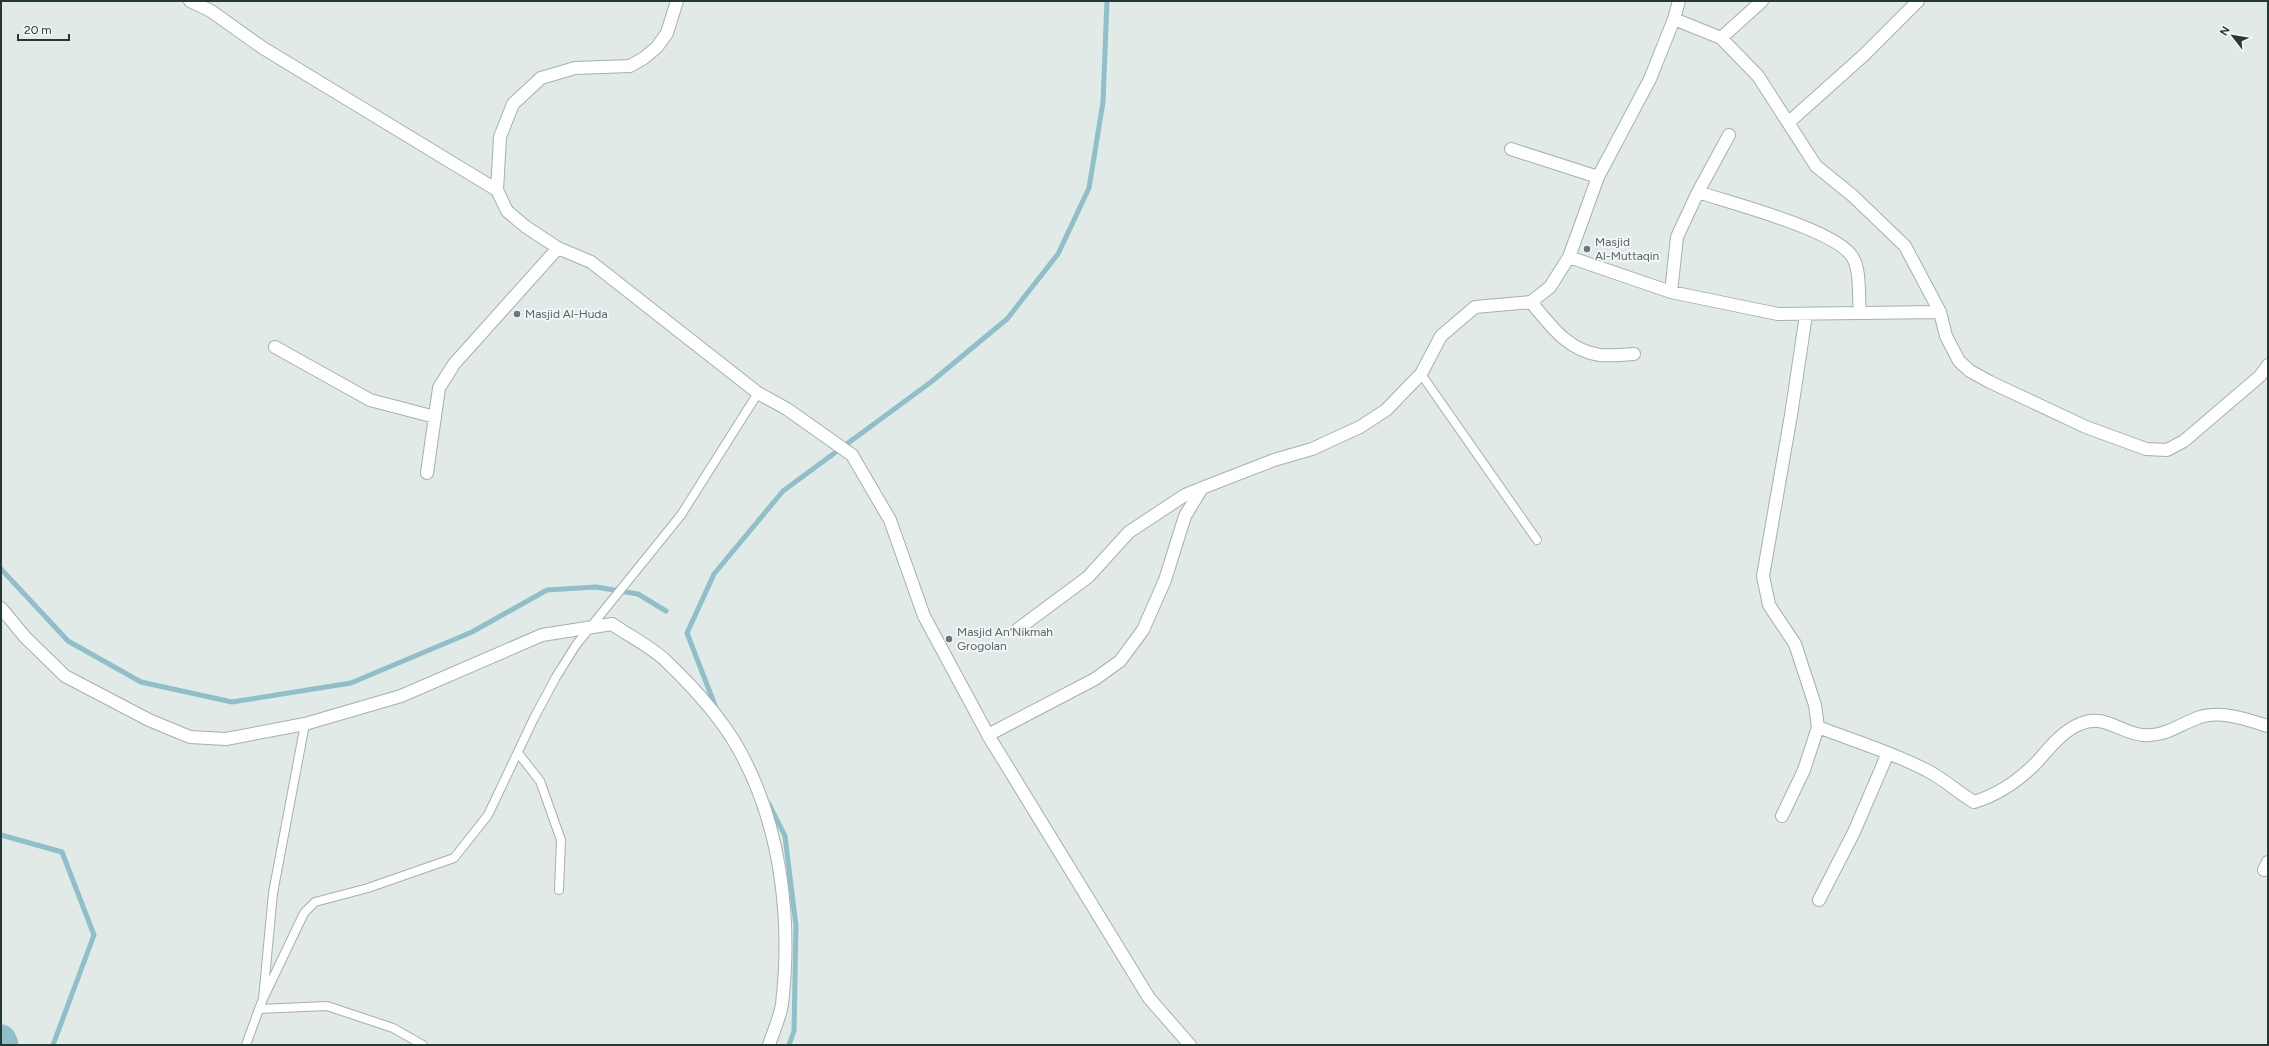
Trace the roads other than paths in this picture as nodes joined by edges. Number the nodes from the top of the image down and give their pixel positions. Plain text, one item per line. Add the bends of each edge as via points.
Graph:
1 (190, 1) edge
2 (677, 1) edge
3 (1679, 1) edge
4 (1762, 1) edge
5 (1918, 1) edge
6 (1674, 19) junction
7 (1721, 38) junction
8 (1789, 122) junction
9 (1729, 135) dead end
10 (1511, 149) dead end
11 (1598, 177) junction
12 (497, 190) junction
13 (1698, 192) junction
14 (558, 248) junction
15 (1569, 256) junction
16 (1671, 292) junction
17 (1531, 302) junction
18 (1860, 312) junction
19 (1940, 312) junction
20 (1806, 315) junction
21 (275, 347) dead end
22 (1634, 354) dead end
23 (2268, 365) edge
24 (1421, 374) junction
25 (758, 394) junction
26 (435, 417) junction
27 (427, 473) dead end
28 (1202, 488) junction
29 (1537, 540) dead end
30 (1, 608) edge
31 (594, 625) junction
32 (1018, 629) dead end
33 (305, 724) junction
34 (2268, 726) edge
35 (1818, 727) junction
36 (988, 735) junction
37 (518, 753) junction
38 (1888, 753) junction
39 (1782, 816) dead end
40 (559, 890) dead end
41 (1819, 900) dead end
42 (263, 999) junction
43 (259, 1009) junction
44 (246, 1045) edge
45 (423, 1045) edge
46 (769, 1045) edge
47 (1190, 1045) edge

1 - 12 street
2 - 12 street via 667,33 657,47 644,58 630,66 574,68 541,78 528,88 513,104 500,137
3 - 6 street
4 - 7 street
5 - 8 street via 1864,55
6 - 7 street
6 - 11 street via 1650,79
7 - 8 street via 1758,76
8 - 19 street via 1816,166 1853,196 1906,246
9 - 13 street
10 - 11 street
11 - 15 street
12 - 14 street via 507,211
13 - 16 street via 1678,237
13 - 18 street via 1825,236 1848,250 1856,264
14 - 25 street via 591,262
14 - 26 street via 454,364 439,388
15 - 16 street
15 - 17 street via 1550,287
16 - 20 street via 1778,314
17 - 22 street via 1553,329 1572,345 1600,355
17 - 24 street via 1475,307 1441,336
18 - 19 street
18 - 20 street
19 - 23 street via 1946,336 1960,361 1970,371 2086,427 2146,449 2168,450 2184,440 2260,376
20 - 35 street via 1763,576 1769,605 1795,644 1815,705
21 - 26 street via 370,400
24 - 28 street via 1386,410 1360,427 1312,449 1274,460
24 - 29 lane
25 - 31 lane via 681,515
25 - 36 street via 787,409 852,455 890,520 924,616
26 - 27 street
28 - 32 street via 1185,495 1129,532 1088,577
28 - 36 street via 1185,516 1165,580 1142,630 1120,660 1095,679
30 - 33 street via 25,637 64,676 149,720 190,737 226,739
31 - 33 street via 542,634 401,696
31 - 37 lane via 576,645 556,677
31 - 46 street via 612,624 666,660 704,700 738,748 763,801 780,869 784,931 782,1006
33 - 42 lane via 273,893
34 - 38 street via 2248,720 2211,715 2200,717 2165,734 2143,735 2096,719 2080,724 2065,733 2033,765 2007,786 1992,796 1974,802 1927,770
35 - 38 street
35 - 39 street via 1804,770
36 - 47 street via 1149,998
37 - 40 lane via 540,781 561,840
37 - 42 lane via 488,815 454,858 368,888 315,902 304,913
38 - 41 street via 1854,832
42 - 43 lane
43 - 44 lane
43 - 45 lane via 326,1006 393,1028

